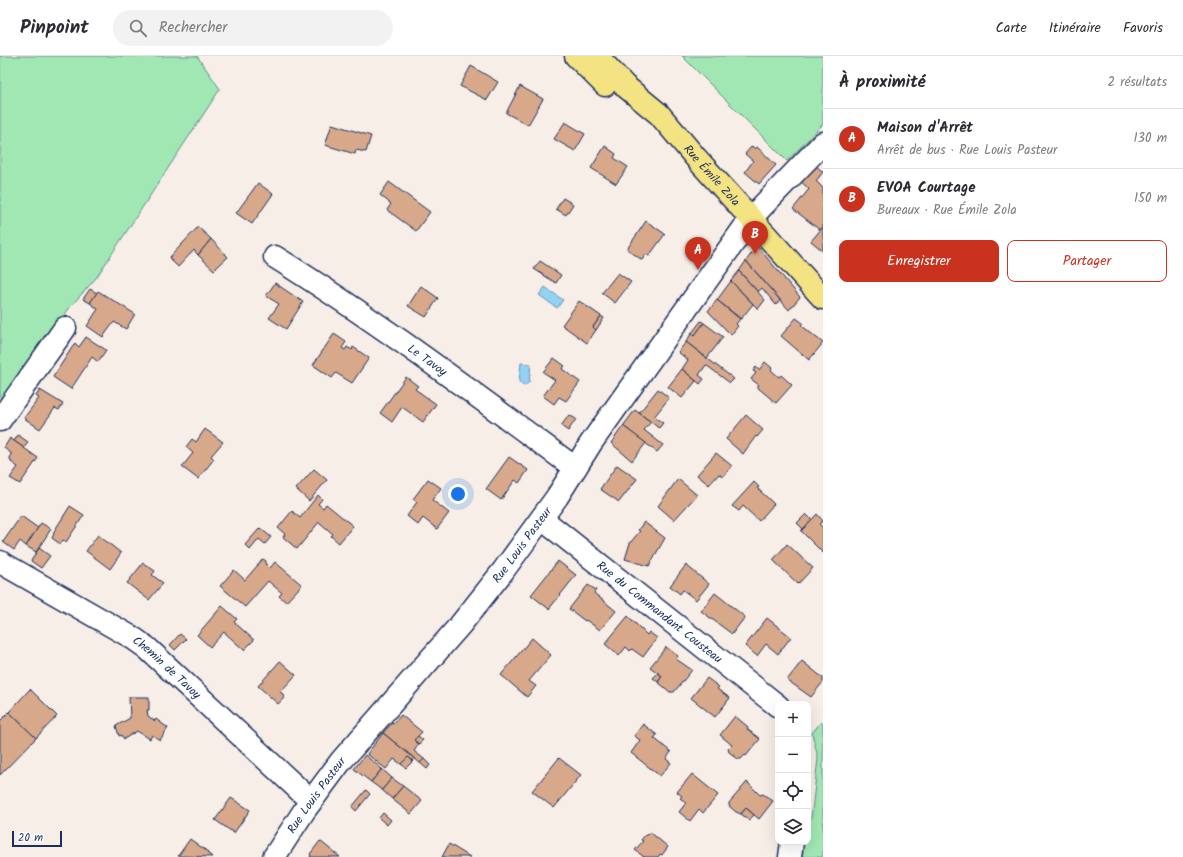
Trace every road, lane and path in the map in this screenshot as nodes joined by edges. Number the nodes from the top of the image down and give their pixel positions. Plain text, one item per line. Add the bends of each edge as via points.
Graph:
1 (576, 56) edge
2 (597, 56) edge
3 (823, 143) edge
4 (696, 158) junction
5 (752, 218) junction
6 (275, 257) dead end
7 (823, 298) edge
8 (65, 328) dead end
9 (0, 420) edge
10 (575, 468) junction
11 (542, 519) junction
12 (0, 562) edge
13 (775, 704) edge
14 (311, 801) junction
15 (792, 845) edge
16 (274, 857) edge
17 (790, 857) edge

1 - 4 main road via 612,92
2 - 4 main road, Rue Émile Zola via 625,86 659,114
3 - 5 street, Rue Louis Pasteur
4 - 5 main road, Rue Émile Zola
5 - 7 main road, Rue Émile Zola
5 - 10 street, Rue Louis Pasteur
6 - 10 street, Le Tavoy via 461,384
8 - 9 street
10 - 11 street, Rue Louis Pasteur
11 - 13 street, Rue du Commandant Cousteau
11 - 14 street, Rue Louis Pasteur via 461,624 341,761
12 - 14 street, Chemin de Tavoy via 147,648
14 - 16 street, Rue Louis Pasteur
15 - 17 street

